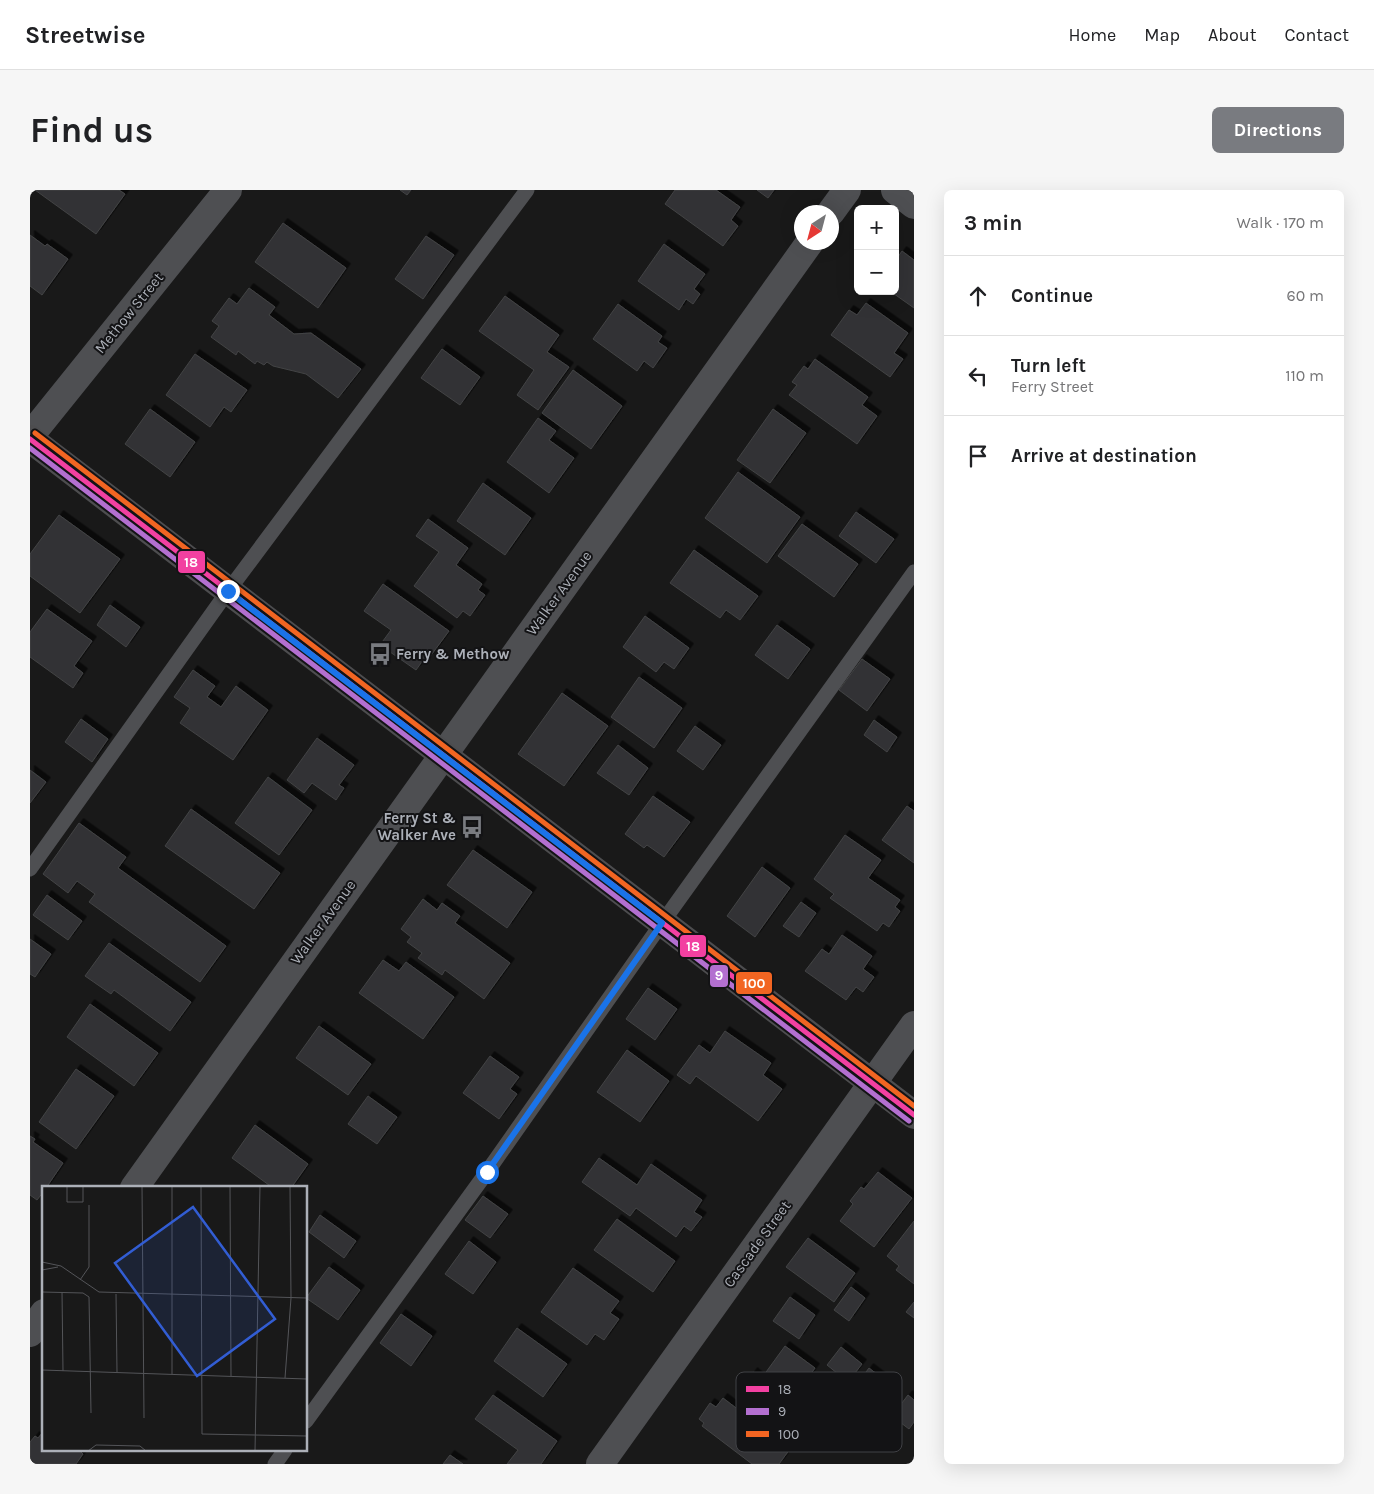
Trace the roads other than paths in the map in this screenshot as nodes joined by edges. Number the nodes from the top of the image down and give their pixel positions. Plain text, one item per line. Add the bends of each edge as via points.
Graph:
1 (228, 190) edge
2 (527, 190) edge
3 (847, 190) edge
4 (895, 190) edge
5 (836, 205) edge
6 (914, 205) edge
7 (804, 250) edge
8 (30, 437) edge
9 (914, 572) edge
10 (228, 591) junction
11 (442, 756) junction
12 (30, 869) edge
13 (662, 923) junction
14 (914, 1025) edge
15 (872, 1083) junction
16 (914, 1115) edge
17 (135, 1186) edge
18 (42, 1316) edge
19 (30, 1332) edge
20 (308, 1418) edge
21 (284, 1452) edge
22 (275, 1464) edge
23 (600, 1464) edge

1 - 8 street, Methow Street
2 - 10 lane
3 - 5 street
4 - 6 street
7 - 11 street, Walker Avenue
8 - 10 main road
9 - 13 lane
10 - 11 main road
10 - 12 lane
11 - 13 main road
11 - 17 street, Walker Avenue
13 - 15 main road
13 - 20 lane
14 - 15 street, Cascade Street
15 - 16 main road
15 - 23 street, Cascade Street
18 - 19 street
21 - 22 lane

